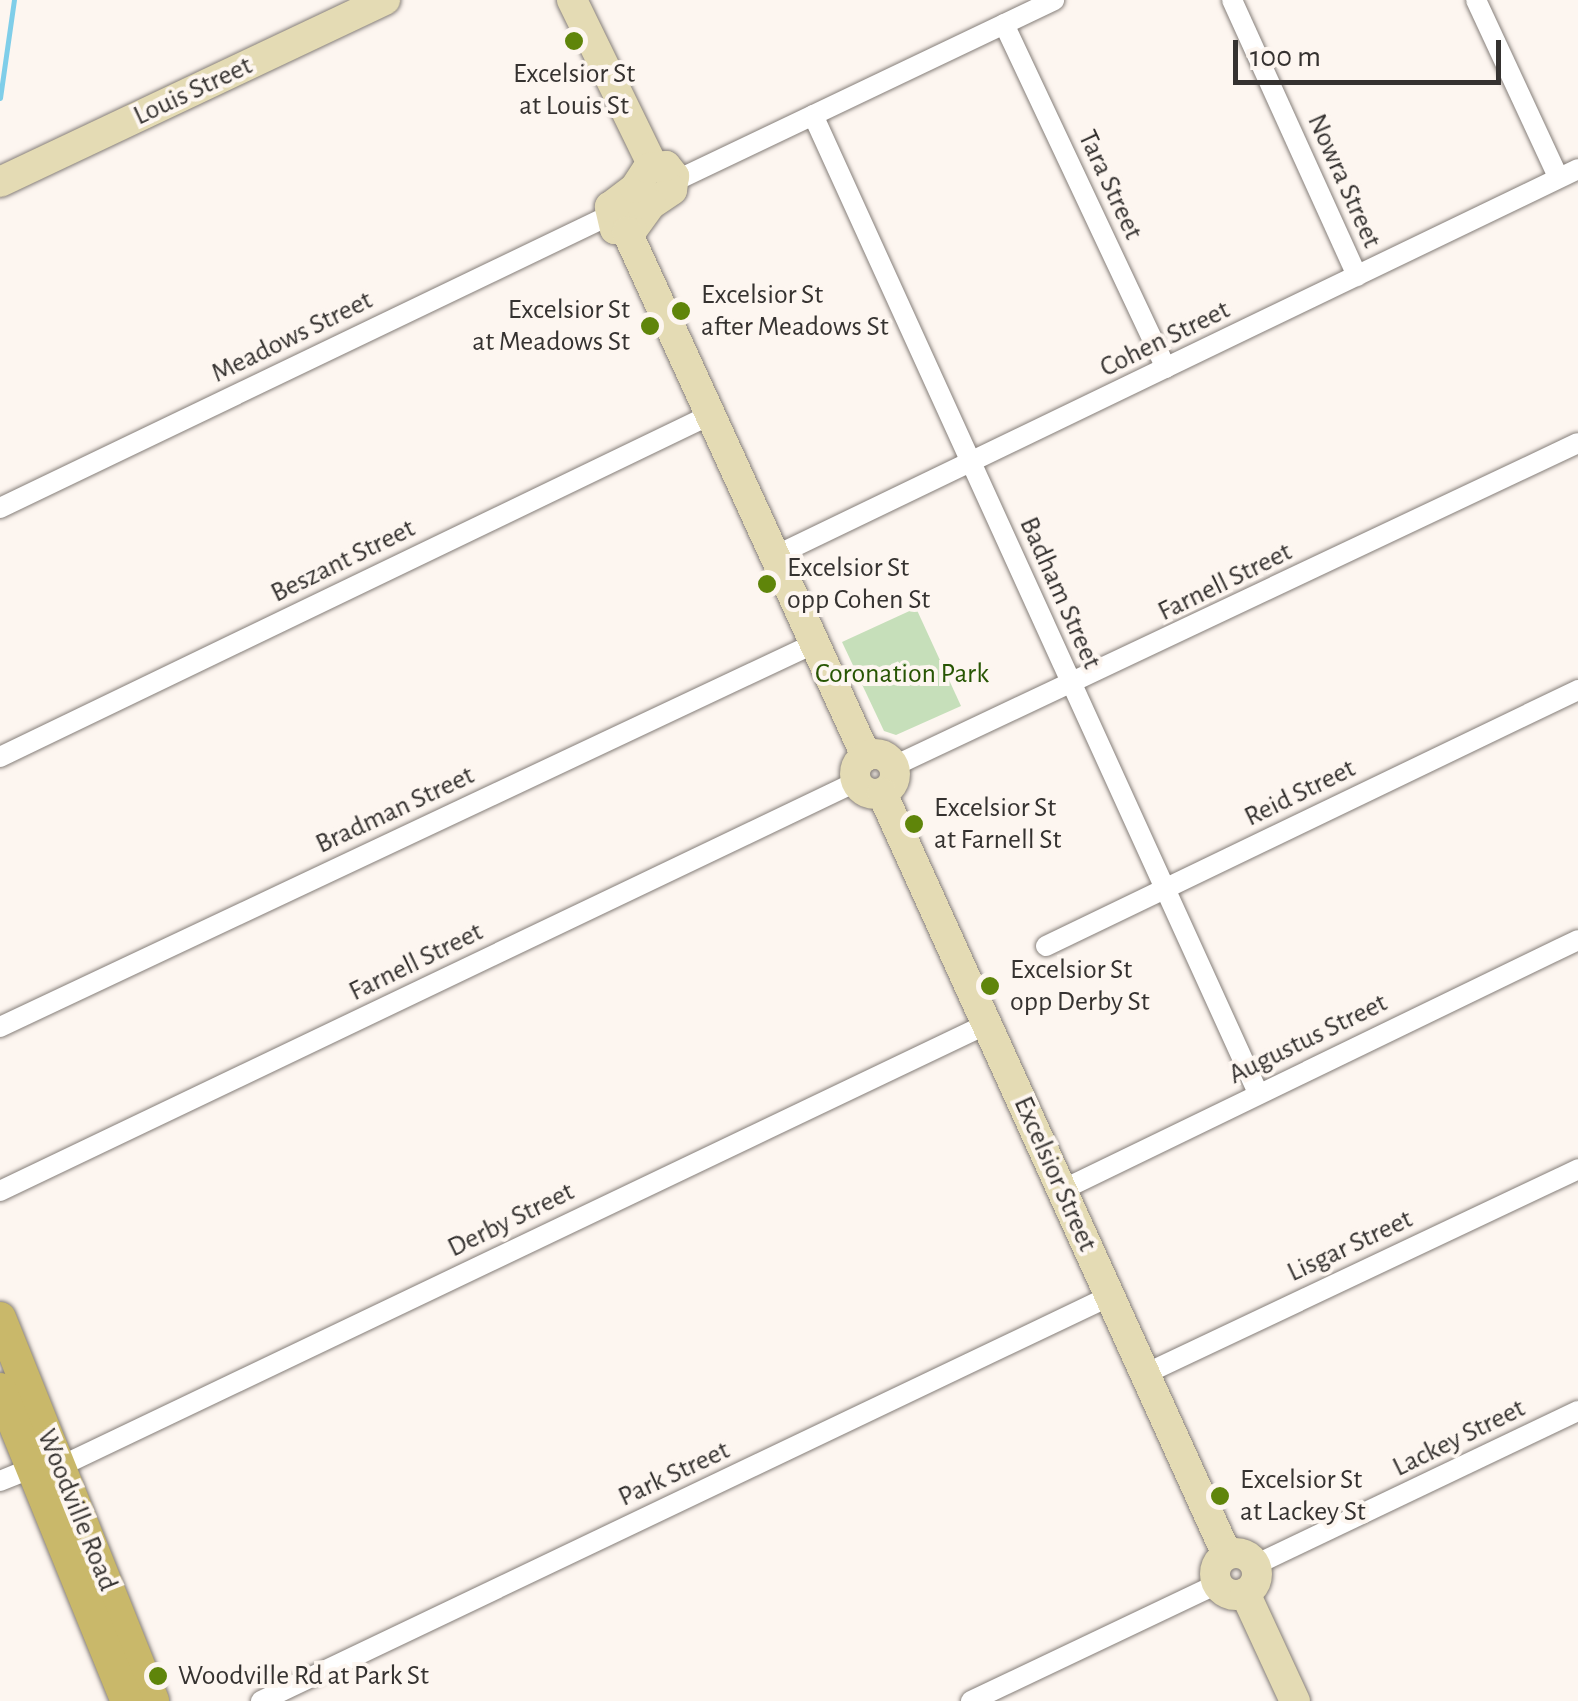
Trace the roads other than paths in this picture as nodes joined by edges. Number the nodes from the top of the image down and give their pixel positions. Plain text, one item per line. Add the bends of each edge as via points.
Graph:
1 (385, 0) edge
2 (572, 0) edge
3 (1054, 0) edge
4 (1232, 0) edge
5 (1476, 0) edge
6 (1004, 24) junction
7 (812, 115) junction
8 (664, 173) junction
9 (1568, 173) edge
10 (0, 182) edge
11 (617, 224) junction
12 (1357, 276) junction
13 (1166, 368) junction
14 (710, 415) junction
15 (1578, 444) edge
16 (972, 464) junction
17 (0, 508) edge
18 (775, 556) junction
19 (813, 644) junction
20 (1072, 685) junction
21 (1578, 690) edge
22 (0, 757) edge
23 (874, 774) junction
24 (1165, 888) junction
25 (1578, 940) edge
26 (1046, 946) dead end
27 (987, 1024) junction
28 (0, 1027) edge
29 (1258, 1094) junction
30 (1578, 1169) edge
31 (1062, 1190) junction
32 (0, 1191) edge
33 (1110, 1296) junction
34 (0, 1318) edge
35 (1145, 1374) junction
36 (0, 1389) edge
37 (1578, 1411) edge
38 (46, 1468) junction
39 (0, 1480) edge
40 (1236, 1574) junction
41 (127, 1701) edge
42 (153, 1701) edge
43 (261, 1701) edge
44 (971, 1701) edge
45 (1295, 1701) edge

1 - 10 street, Louis Street
2 - 8 street
3 - 6 street
4 - 12 street, Nowra Street
5 - 9 street
6 - 7 street
6 - 13 street, Tara Street
7 - 8 street
7 - 16 street, Badham Street
8 - 11 street
9 - 12 street, Cohen Street
11 - 14 street, Excelsior Street
11 - 17 street, Meadows Street
12 - 13 street, Cohen Street
13 - 16 street, Cohen Street
14 - 18 street, Excelsior Street
14 - 22 street, Beszant Street
15 - 20 street, Farnell Street
16 - 18 street, Cohen Street
16 - 20 street, Badham Street
18 - 19 street, Excelsior Street
19 - 23 street, Excelsior Street
19 - 28 street, Bradman Street
20 - 23 street, Farnell Street
20 - 24 street, Badham Street
21 - 24 street, Reid Street
23 - 27 street, Excelsior Street
23 - 32 street, Farnell Street
24 - 26 street, Reid Street
24 - 29 street, Badham Street
25 - 29 street, Augustus Street
27 - 31 street, Excelsior Street
27 - 38 street, Derby Street
29 - 31 street, Augustus Street
30 - 35 street, Lisgar Street
31 - 33 street, Excelsior Street
33 - 35 street, Excelsior Street
33 - 43 street, Park Street
34 - 38 main road, Woodville Road
35 - 40 street, Excelsior Street
36 - 38 main road, Woodville Road
37 - 40 street, Lackey Street
38 - 39 street, Derby Street
38 - 41 main road, Woodville Road
38 - 42 main road, Woodville Road
40 - 44 street, Lackey Street
40 - 45 street, Excelsior Street

